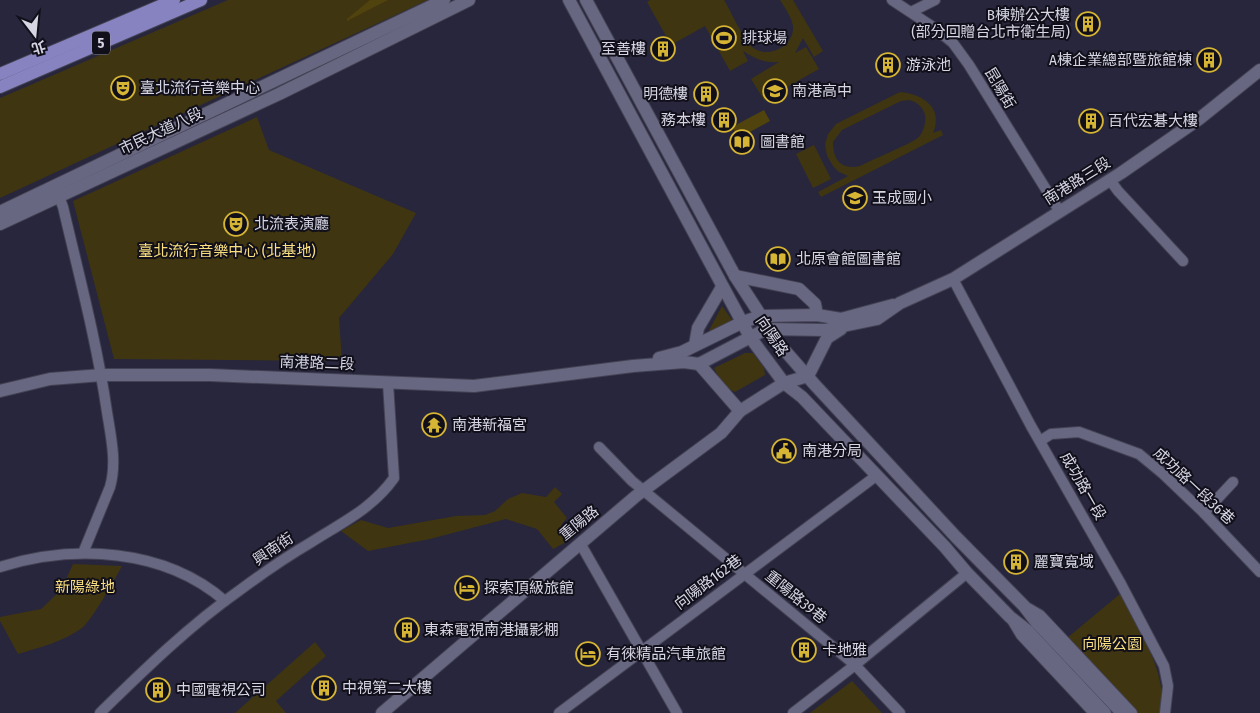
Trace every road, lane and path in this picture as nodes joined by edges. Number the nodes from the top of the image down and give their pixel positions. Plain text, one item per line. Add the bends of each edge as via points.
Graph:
1 (174, 0) edge
2 (201, 0) edge
3 (444, 0) edge
4 (469, 0) edge
5 (569, 0) edge
6 (586, 0) edge
7 (892, 0) edge
8 (934, 0) edge
9 (911, 12) junction
10 (1260, 70) edge
11 (0, 74) edge
12 (0, 87) edge
13 (1110, 180) junction
14 (57, 191) junction
15 (0, 212) edge
16 (1060, 212) junction
17 (0, 224) edge
18 (1183, 261) dead end
19 (735, 276) junction
20 (953, 279) junction
21 (722, 287) junction
22 (900, 303) junction
23 (817, 315) junction
24 (761, 316) junction
25 (742, 322) junction
26 (844, 327) junction
27 (766, 329) junction
28 (750, 337) junction
29 (695, 345) junction
30 (699, 364) junction
31 (633, 366) junction
32 (102, 375) junction
33 (808, 376) junction
34 (388, 383) junction
35 (784, 383) junction
36 (0, 391) edge
37 (740, 411) junction
38 (1040, 442) junction
39 (599, 447) dead end
40 (876, 476) junction
41 (1232, 482) dead end
42 (644, 490) junction
43 (1204, 513) junction
44 (580, 544) junction
45 (83, 553) junction
46 (0, 567) edge
47 (1260, 572) edge
48 (744, 573) junction
49 (967, 573) junction
50 (225, 601) junction
51 (1024, 606) junction
52 (1010, 617) junction
53 (1032, 627) junction
54 (641, 651) junction
55 (855, 665) junction
56 (388, 711) edge
57 (100, 713) edge
58 (559, 713) edge
59 (677, 713) edge
60 (793, 713) edge
61 (900, 713) edge
62 (1094, 713) edge
63 (1105, 713) edge
64 (1122, 713) edge
65 (1132, 713) edge
66 (1165, 713) edge

1 - 11 main road, 5
2 - 12 main road, 5
3 - 14 main road, 市民大道八段
4 - 14 main road, 市民大道八段 via 279,94
5 - 21 main road, 向陽路
6 - 19 main road, 向陽路
7 - 9 street, 昆陽街
8 - 9 street
9 - 16 street, 昆陽街 via 936,29 960,52
10 - 13 main road, 南港路三段 via 1199,119
13 - 16 main road, 南港路三段
13 - 18 street
14 - 15 main road, 市民大道八段
14 - 17 main road, 市民大道八段
14 - 32 street
16 - 20 main road, 南港路三段
19 - 23 main road via 799,290 815,304
19 - 24 main road, 向陽路
20 - 22 main road, 南港路三段
20 - 38 street, 成功路一段
21 - 25 main road, 向陽路
21 - 29 main road via 698,328
22 - 23 main road, 南港路二段 via 841,319
22 - 26 main road via 877,319
23 - 24 main road, 南港路二段
24 - 25 main road, 南港路二段
24 - 27 main road, 向陽路
25 - 28 main road, 向陽路
25 - 29 main road, 南港路二段
26 - 27 main road
26 - 33 main road via 827,338
27 - 28 main road
27 - 33 main road, 向陽路
28 - 30 main road
28 - 35 main road, 向陽路
29 - 31 main road, 南港路二段
30 - 31 main road, 南港路二段
30 - 37 main road
31 - 34 main road, 南港路二段 via 474,386
32 - 34 main road, 南港路二段 via 210,375
32 - 36 main road, 南港路二段 via 50,379
32 - 45 street via 113,456 112,478
33 - 35 main road, 重陽路
33 - 51 main road, 向陽路
34 - 50 street, 興南街 via 394,478 375,501
35 - 37 main road, 重陽路
35 - 40 main road, 向陽路 via 802,397
37 - 42 main road, 重陽路 via 721,433
38 - 43 street, 成功路一段36巷 via 1051,434 1079,432 1139,454
38 - 66 street, 成功路一段 via 1164,666 1168,686
39 - 42 street, 重陽路39巷
40 - 48 street, 向陽路162巷
40 - 49 main road, 向陽路
41 - 43 street
42 - 44 main road, 重陽路
42 - 48 street, 重陽路39巷
43 - 47 street, 成功路一段36巷
44 - 54 street
44 - 56 main road, 重陽路
45 - 46 street via 32,559
45 - 50 street via 132,558 179,572 205,585
48 - 54 street, 向陽路162巷
48 - 55 street, 重陽路39巷
49 - 52 main road, 向陽路
49 - 55 street
50 - 57 street, 興南街
51 - 53 main road, 向陽路
51 - 65 street via 1040,615
52 - 53 main road, 向陽路
52 - 62 street via 1021,636
53 - 63 main road
53 - 64 main road
54 - 58 street, 向陽路162巷
54 - 59 street
55 - 60 street
55 - 61 street, 重陽路39巷

